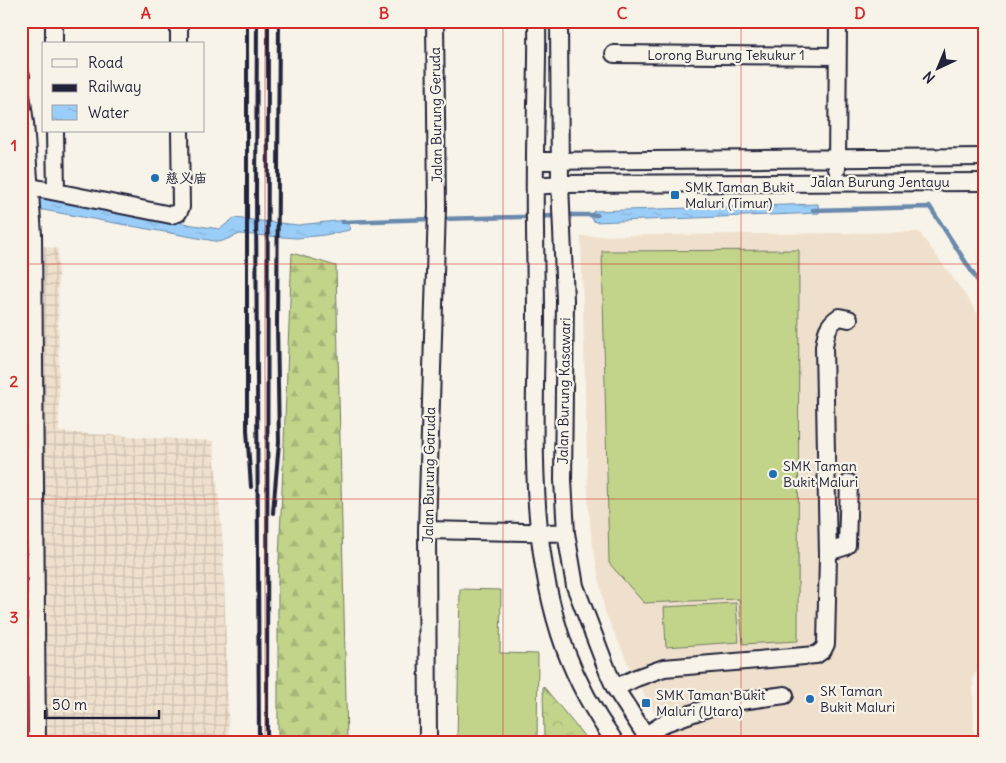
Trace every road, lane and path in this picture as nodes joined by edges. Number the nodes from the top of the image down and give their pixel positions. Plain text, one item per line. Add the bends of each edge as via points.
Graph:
1 (54, 21) edge
2 (179, 21) edge
3 (435, 21) edge
4 (537, 21) edge
5 (559, 21) edge
6 (838, 21) edge
7 (54, 42) edge
8 (180, 42) edge
9 (614, 54) dead end
10 (837, 56) junction
11 (21, 75) edge
12 (55, 132) edge
13 (180, 132) edge
14 (985, 157) edge
15 (837, 158) junction
16 (560, 160) junction
17 (535, 161) junction
18 (838, 182) junction
19 (985, 182) edge
20 (560, 184) junction
21 (535, 186) junction
22 (31, 188) junction
23 (56, 192) junction
24 (437, 208) joint
25 (849, 319) dead end
26 (28, 421) edge
27 (849, 483) dead end
28 (427, 530) junction
29 (539, 532) junction
30 (566, 533) junction
31 (828, 556) junction
32 (616, 688) junction
33 (785, 695) dead end
34 (648, 738) edge
35 (37, 742) edge
36 (428, 742) edge
37 (615, 742) edge

1 - 7 street
2 - 8 street
3 - 24 street, Jalan Burung Geruda
4 - 17 street, Jalan Burung Kasawari
5 - 16 street, Jalan Burung Kasawari
6 - 10 street
9 - 10 street, Lorong Burung Tekukur 1
10 - 15 street
11 - 22 street
12 - 23 street
13 - 23 street via 181,207 178,213 171,215
14 - 15 street, Jalan Burung Jentayu
15 - 16 street, Jalan Burung Jentayu
15 - 18 street
16 - 17 street, Jalan Burung Jentayu
16 - 20 street, Jalan Burung Kasawari
17 - 21 street, Jalan Burung Kasawari
18 - 19 street, Jalan Burung Jentayu
18 - 20 street, Jalan Burung Jentayu
20 - 21 street, Jalan Burung Jentayu
20 - 30 street, Jalan Burung Kasawari via 564,236 563,480
21 - 29 street, Jalan Burung Kasawari
22 - 23 street
22 - 26 street via 34,235
24 - 28 street, Jalan Burung Garuda
25 - 31 street via 839,317 831,322 824,347
26 - 35 street
27 - 31 street via 847,545 830,551
28 - 29 street
28 - 36 street, Jalan Burung Garuda
29 - 30 street
29 - 37 street, Jalan Burung Kasawari via 547,582 565,650
30 - 32 street, Jalan Burung Kasawari via 575,586
31 - 32 street via 826,644 816,655 664,668
32 - 34 street, Jalan Burung Kasawari
33 - 34 street via 719,704 665,723

